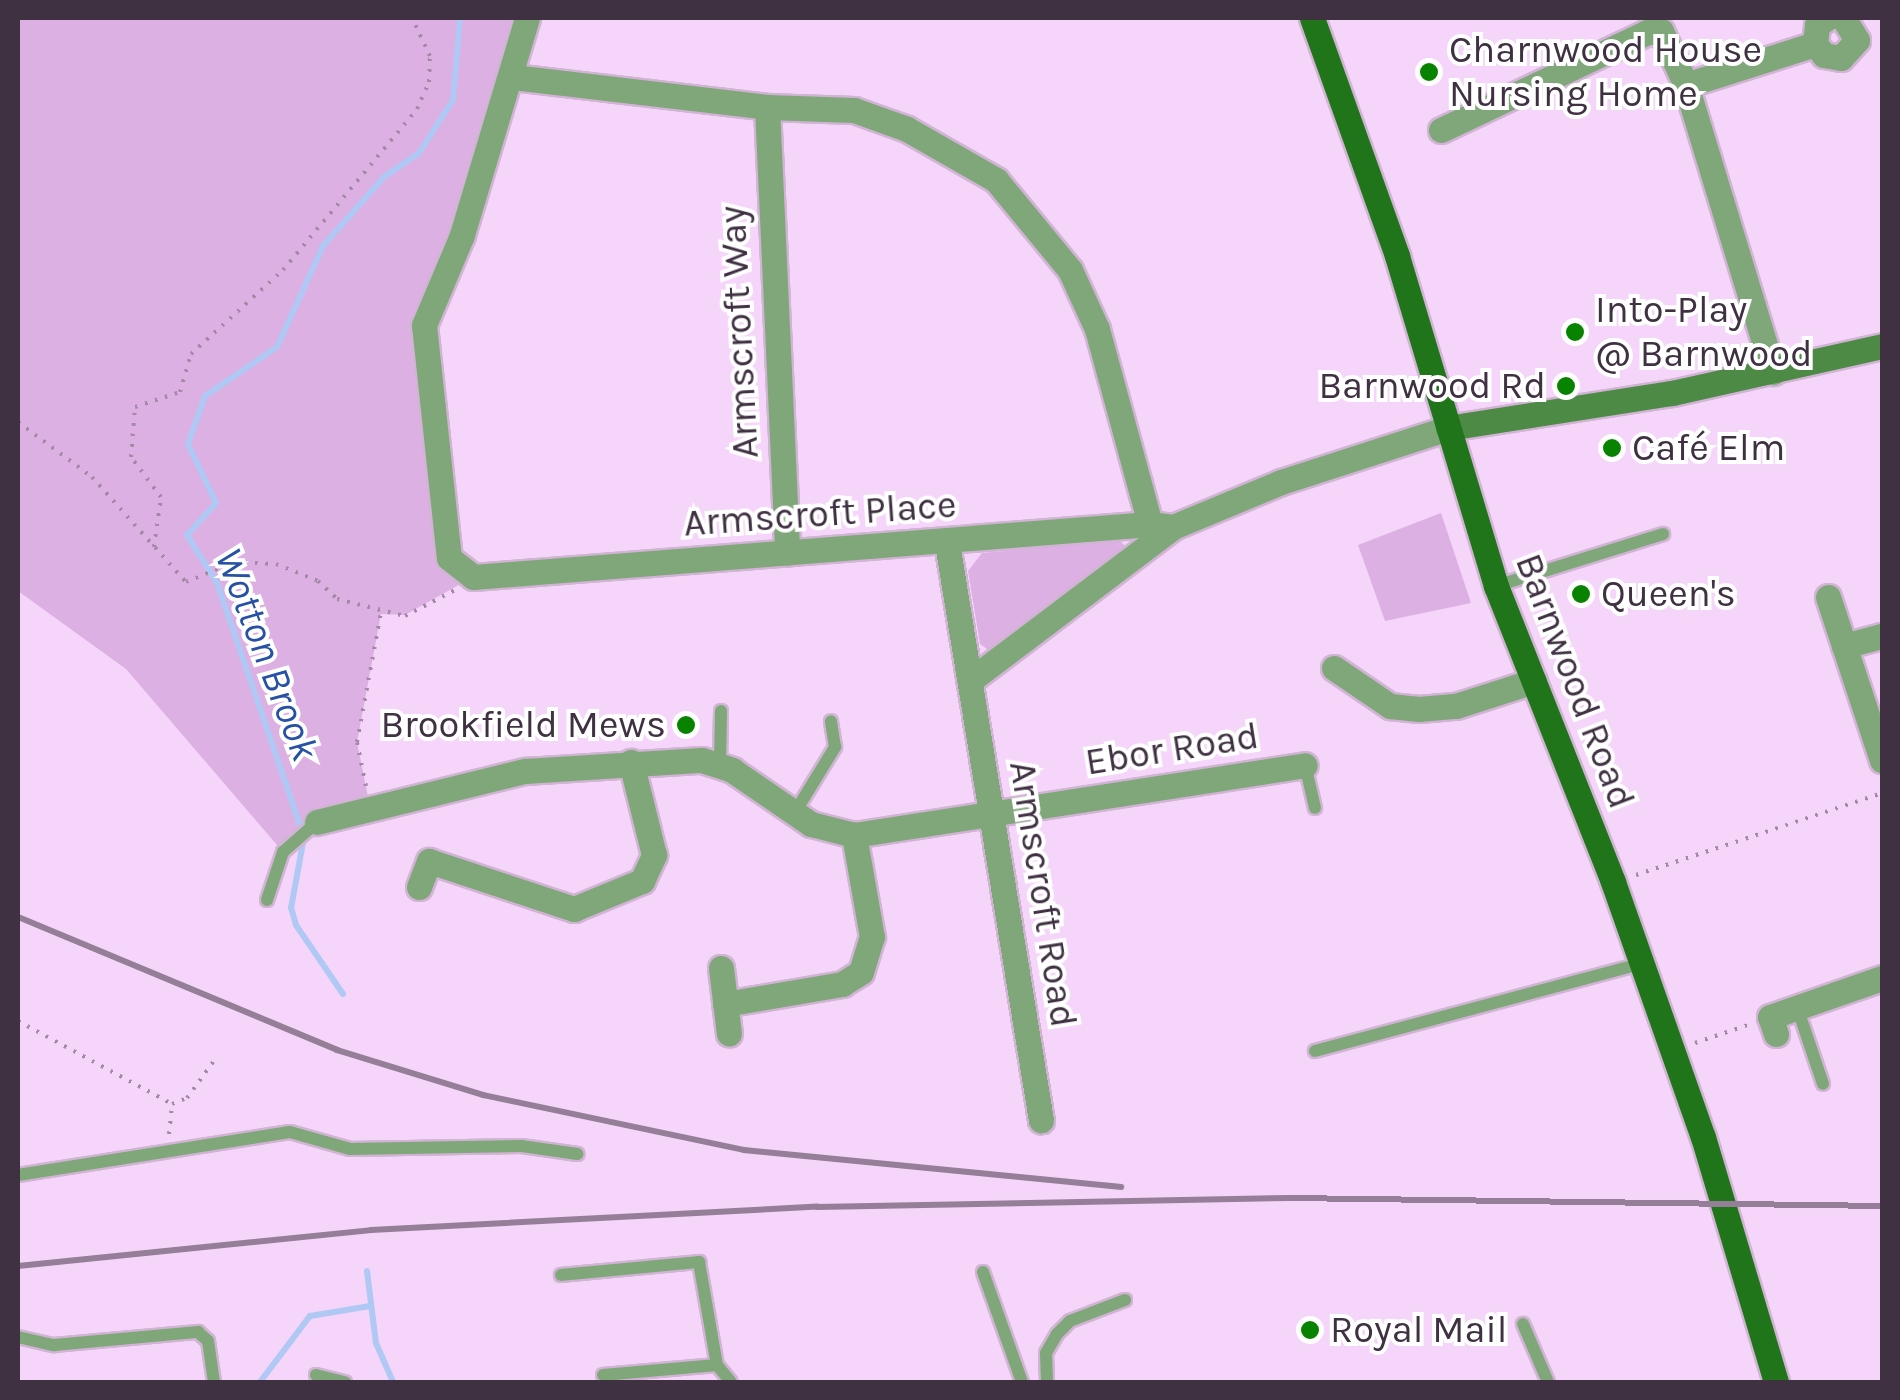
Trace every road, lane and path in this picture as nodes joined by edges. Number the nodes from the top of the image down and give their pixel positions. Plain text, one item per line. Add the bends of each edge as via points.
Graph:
1 (412, 18) edge
2 (527, 18) edge
3 (1312, 18) edge
4 (1827, 18) edge
5 (1843, 18) edge
6 (1816, 44) junction
7 (513, 77) junction
8 (1686, 84) junction
9 (767, 107) junction
10 (1442, 130) dead end
11 (1882, 346) edge
12 (1772, 372) junction
13 (18, 422) edge
14 (1448, 428) junction
15 (1162, 526) junction
16 (1663, 534) dead end
17 (948, 543) junction
18 (154, 547) junction
19 (787, 553) junction
20 (472, 577) junction
21 (1496, 586) junction
22 (1828, 597) dead end
23 (380, 613) junction
24 (1882, 636) edge
25 (1844, 646) junction
26 (1334, 668) dead end
27 (972, 679) junction
28 (1534, 681) junction
29 (720, 711) dead end
30 (831, 721) dead end
31 (1882, 760) edge
32 (632, 762) junction
33 (720, 764) junction
34 (1306, 765) joint
35 (1882, 793) edge
36 (370, 807) junction
37 (1315, 808) dead end
38 (794, 814) junction
39 (992, 816) junction
40 (308, 829) joint
41 (854, 836) junction
42 (1613, 882) junction
43 (419, 887) dead end
44 (267, 900) dead end
45 (1643, 963) junction
46 (721, 968) dead end
47 (1882, 978) edge
48 (725, 1004) junction
49 (1797, 1008) junction
50 (18, 1021) edge
51 (1774, 1026) joint
52 (729, 1034) dead end
53 (1696, 1043) dead end
54 (1315, 1051) dead end
55 (216, 1058) dead end
56 (1823, 1084) dead end
57 (172, 1104) junction
58 (1041, 1120) dead end
59 (158, 1149) junction
60 (578, 1154) dead end
61 (18, 1175) edge
62 (983, 1272) dead end
63 (561, 1274) dead end
64 (1126, 1300) dead end
65 (1523, 1324) dead end
66 (18, 1336) edge
67 (717, 1365) junction
68 (316, 1375) dead end
69 (603, 1375) dead end
70 (1778, 1378) edge
71 (214, 1382) edge
72 (345, 1382) edge
73 (732, 1382) edge
74 (1022, 1382) edge
75 (1047, 1382) edge
76 (1548, 1382) edge

1 - 18 path via 430,56 429,82 417,109 283,270 191,354 180,392 135,407 130,457 162,497
2 - 7 street
3 - 14 main road, Barnwood Road via 1398,256
4 - 6 street via 1818,25
5 - 6 street via 1856,29 1853,50 1840,58 1824,55
6 - 8 street
7 - 9 street
7 - 20 street via 462,235 424,325 449,558
8 - 10 street via 1668,38 1648,32
8 - 12 street
9 - 15 street via 854,110 907,129 996,180 1038,224 1070,270 1097,329
9 - 19 street, Armscroft Way
11 - 12 street
12 - 14 street
13 - 18 path via 92,478
14 - 15 street
14 - 21 main road, Barnwood Road
15 - 17 street, Armscroft Place
15 - 27 street
16 - 21 lane
17 - 19 street, Armscroft Place
17 - 27 street, Armscroft Road
18 - 23 path via 186,582 220,568 276,564 318,581 337,599
19 - 20 street, Armscroft Place
20 - 23 path via 406,616
21 - 28 main road, Barnwood Road
22 - 25 street
23 - 36 path via 357,742
24 - 25 street
25 - 31 street
26 - 28 street via 1390,706 1419,709 1456,706
27 - 39 street, Armscroft Road
28 - 42 main road, Barnwood Road
29 - 33 lane
30 - 38 lane via 835,747
32 - 33 street
32 - 36 street via 525,771
32 - 43 street via 654,854 642,881 574,909 429,860
33 - 38 street
34 - 37 lane
34 - 39 street, Ebor Road
35 - 42 path
36 - 40 street
38 - 41 street
39 - 41 street, Ebor Road
39 - 58 street, Armscroft Road
40 - 44 lane via 283,852
41 - 48 street via 872,937 861,972 842,984
42 - 45 main road, Barnwood Road
45 - 54 lane
45 - 70 main road, Barnwood Road
46 - 48 street
47 - 49 street
48 - 52 street
49 - 51 street
49 - 56 lane
50 - 57 path
51 - 53 path
55 - 57 path via 187,1098
57 - 59 path via 168,1136
59 - 60 lane via 290,1132 350,1148 521,1146
59 - 61 lane
62 - 74 lane
63 - 67 lane via 700,1262
64 - 75 lane via 1070,1321 1057,1334 1046,1353
65 - 76 lane
66 - 71 lane via 54,1345 198,1332 208,1341
67 - 69 lane
67 - 73 lane
68 - 72 lane

